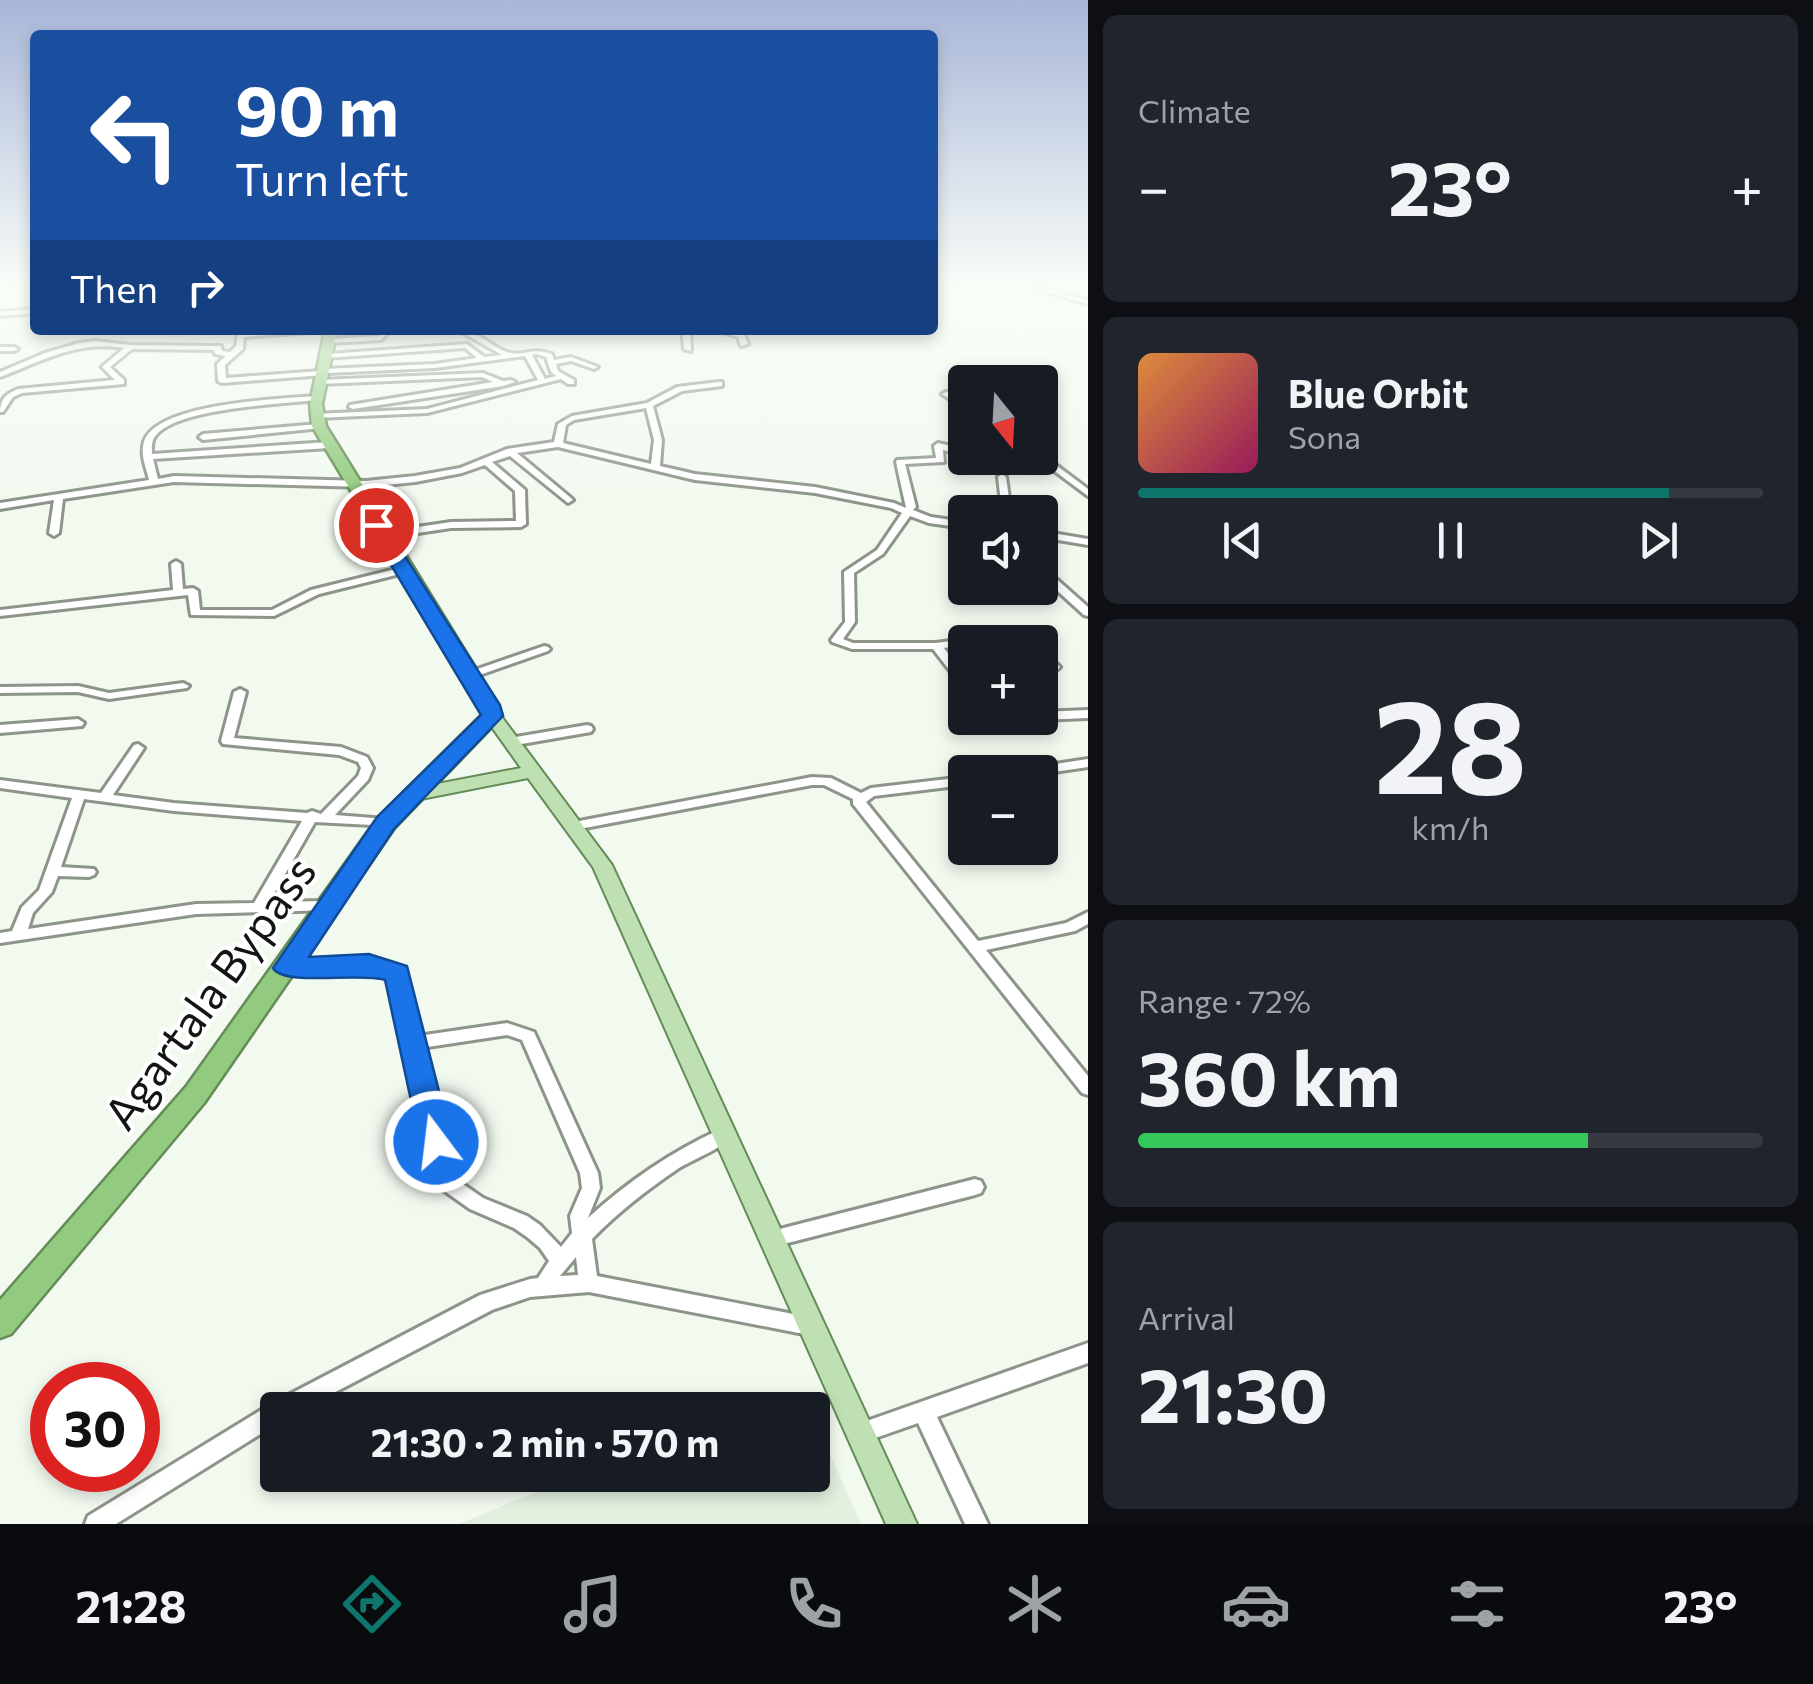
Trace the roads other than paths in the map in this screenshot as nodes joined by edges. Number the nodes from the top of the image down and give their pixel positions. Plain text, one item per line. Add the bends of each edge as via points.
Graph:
1 (32, 359) edge
2 (116, 359) edge
3 (225, 359) edge
4 (349, 359) edge
5 (414, 359) edge
6 (475, 359) edge
7 (530, 359) edge
8 (550, 359) edge
9 (570, 359) edge
10 (574, 359) edge
11 (594, 367) dead end
12 (560, 374) junction
13 (0, 375) edge
14 (540, 379) junction
15 (322, 380) edge
16 (503, 384) junction
17 (719, 384) dead end
18 (649, 405) junction
19 (0, 410) edge
20 (203, 436) dead end
21 (558, 444) junction
22 (329, 445) junction
23 (948, 445) edge
24 (510, 451) junction
25 (148, 457) junction
26 (486, 461) junction
27 (655, 467) junction
28 (1058, 470) edge
29 (1002, 477) dead end
30 (154, 481) junction
31 (354, 483) junction
32 (1088, 493) edge
33 (1005, 495) edge
34 (58, 497) junction
35 (568, 500) dead end
36 (0, 506) edge
37 (906, 512) junction
38 (948, 523) edge
39 (54, 533) dead end
40 (384, 534) junction
41 (1058, 537) edge
42 (1088, 542) edge
43 (176, 564) dead end
44 (404, 570) junction
45 (1058, 586) edge
46 (178, 592) junction
47 (0, 612) edge
48 (1088, 613) edge
49 (948, 644) edge
50 (936, 646) junction
51 (544, 649) dead end
52 (948, 661) edge
53 (470, 675) junction
54 (183, 686) dead end
55 (0, 690) edge
56 (240, 692) dead end
57 (1088, 714) edge
58 (1058, 715) edge
59 (492, 716) junction
60 (78, 723) dead end
61 (0, 728) edge
62 (587, 729) dead end
63 (510, 742) junction
64 (138, 748) dead end
65 (1088, 763) edge
66 (1058, 768) edge
67 (535, 771) junction
68 (948, 783) edge
69 (0, 784) edge
70 (79, 794) junction
71 (411, 795) junction
72 (858, 796) junction
73 (104, 798) junction
74 (319, 815) junction
75 (386, 823) junction
76 (574, 826) junction
77 (51, 872) junction
78 (89, 872) dead end
79 (260, 905) junction
80 (327, 906) junction
81 (1088, 917) edge
82 (17, 937) junction
83 (0, 938) edge
84 (974, 946) junction
85 (287, 968) junction
86 (412, 1043) junction
87 (1088, 1088) edge
88 (724, 1135) junction
89 (975, 1187) dead end
90 (580, 1238) junction
91 (772, 1239) junction
92 (558, 1258) junction
93 (589, 1283) junction
94 (542, 1287) junction
95 (0, 1324) edge
96 (812, 1326) junction
97 (1088, 1353) edge
98 (315, 1392) edge
99 (923, 1411) junction
100 (260, 1423) edge
101 (861, 1432) junction
102 (96, 1524) edge
103 (902, 1524) edge
104 (977, 1524) edge

1 - 13 street
2 - 19 street via 106,368 120,382 21,391
3 - 15 street via 223,382
4 - 15 street
5 - 15 street
6 - 15 street
7 - 14 street
8 - 12 street
9 - 12 street
10 - 11 street
12 - 14 street
14 - 15 street via 427,411
14 - 16 street
15 - 16 street
15 - 16 street via 482,376
15 - 20 street
15 - 22 highway
15 - 25 street via 168,422 152,434
17 - 18 street via 685,388
18 - 21 street via 572,418 562,424
18 - 27 street via 658,440
21 - 24 street
21 - 27 street
22 - 25 street
22 - 31 highway
23 - 37 street via 938,446 941,460 900,462 911,498
24 - 26 street
24 - 35 street
25 - 30 street
26 - 31 street via 432,476
26 - 40 street via 520,490 521,524 452,524
27 - 37 street via 737,485 815,490
28 - 32 street
29 - 33 street
30 - 31 street
30 - 34 street
31 - 40 highway
34 - 36 street
34 - 39 street
37 - 38 street
37 - 50 street via 880,552 850,572 850,622 836,640 852,646
40 - 44 highway
41 - 42 street
43 - 46 street
44 - 46 street via 332,586 264,615 194,613 196,592
44 - 53 highway
45 - 48 street
46 - 47 street
49 - 50 street
50 - 52 street
51 - 53 street
53 - 59 highway
54 - 55 street via 109,696 78,689
56 - 74 street via 227,741 341,751 363,760 364,776
57 - 58 street
59 - 63 main road
59 - 71 highway, Agartala Bypass
60 - 61 street
62 - 63 street
63 - 67 main road
64 - 73 street
65 - 66 street
67 - 71 main road
67 - 76 main road
68 - 72 street
69 - 70 street
70 - 73 street
70 - 77 street
71 - 75 highway, Agartala Bypass
72 - 76 street via 812,781
72 - 84 street
73 - 74 street
74 - 75 street
74 - 79 street
75 - 80 highway, Agartala Bypass
76 - 88 main road via 602,866
77 - 78 street
77 - 82 street
79 - 80 street
79 - 82 street
80 - 85 highway, Agartala Bypass
81 - 84 street via 1070,927
82 - 83 street
84 - 87 street
85 - 86 street via 369,964 398,973
85 - 95 highway, Agartala Bypass via 162,1136
86 - 90 street via 506,1029 528,1036 588,1173
86 - 92 street via 449,1184 546,1237
88 - 90 street via 673,1160
88 - 91 main road
89 - 91 street
90 - 92 street
90 - 93 street
91 - 96 main road
92 - 94 street
93 - 94 street
93 - 96 street
94 - 98 street via 486,1302
96 - 101 main road
97 - 99 street
99 - 101 street
99 - 104 street
100 - 102 street
101 - 103 main road

